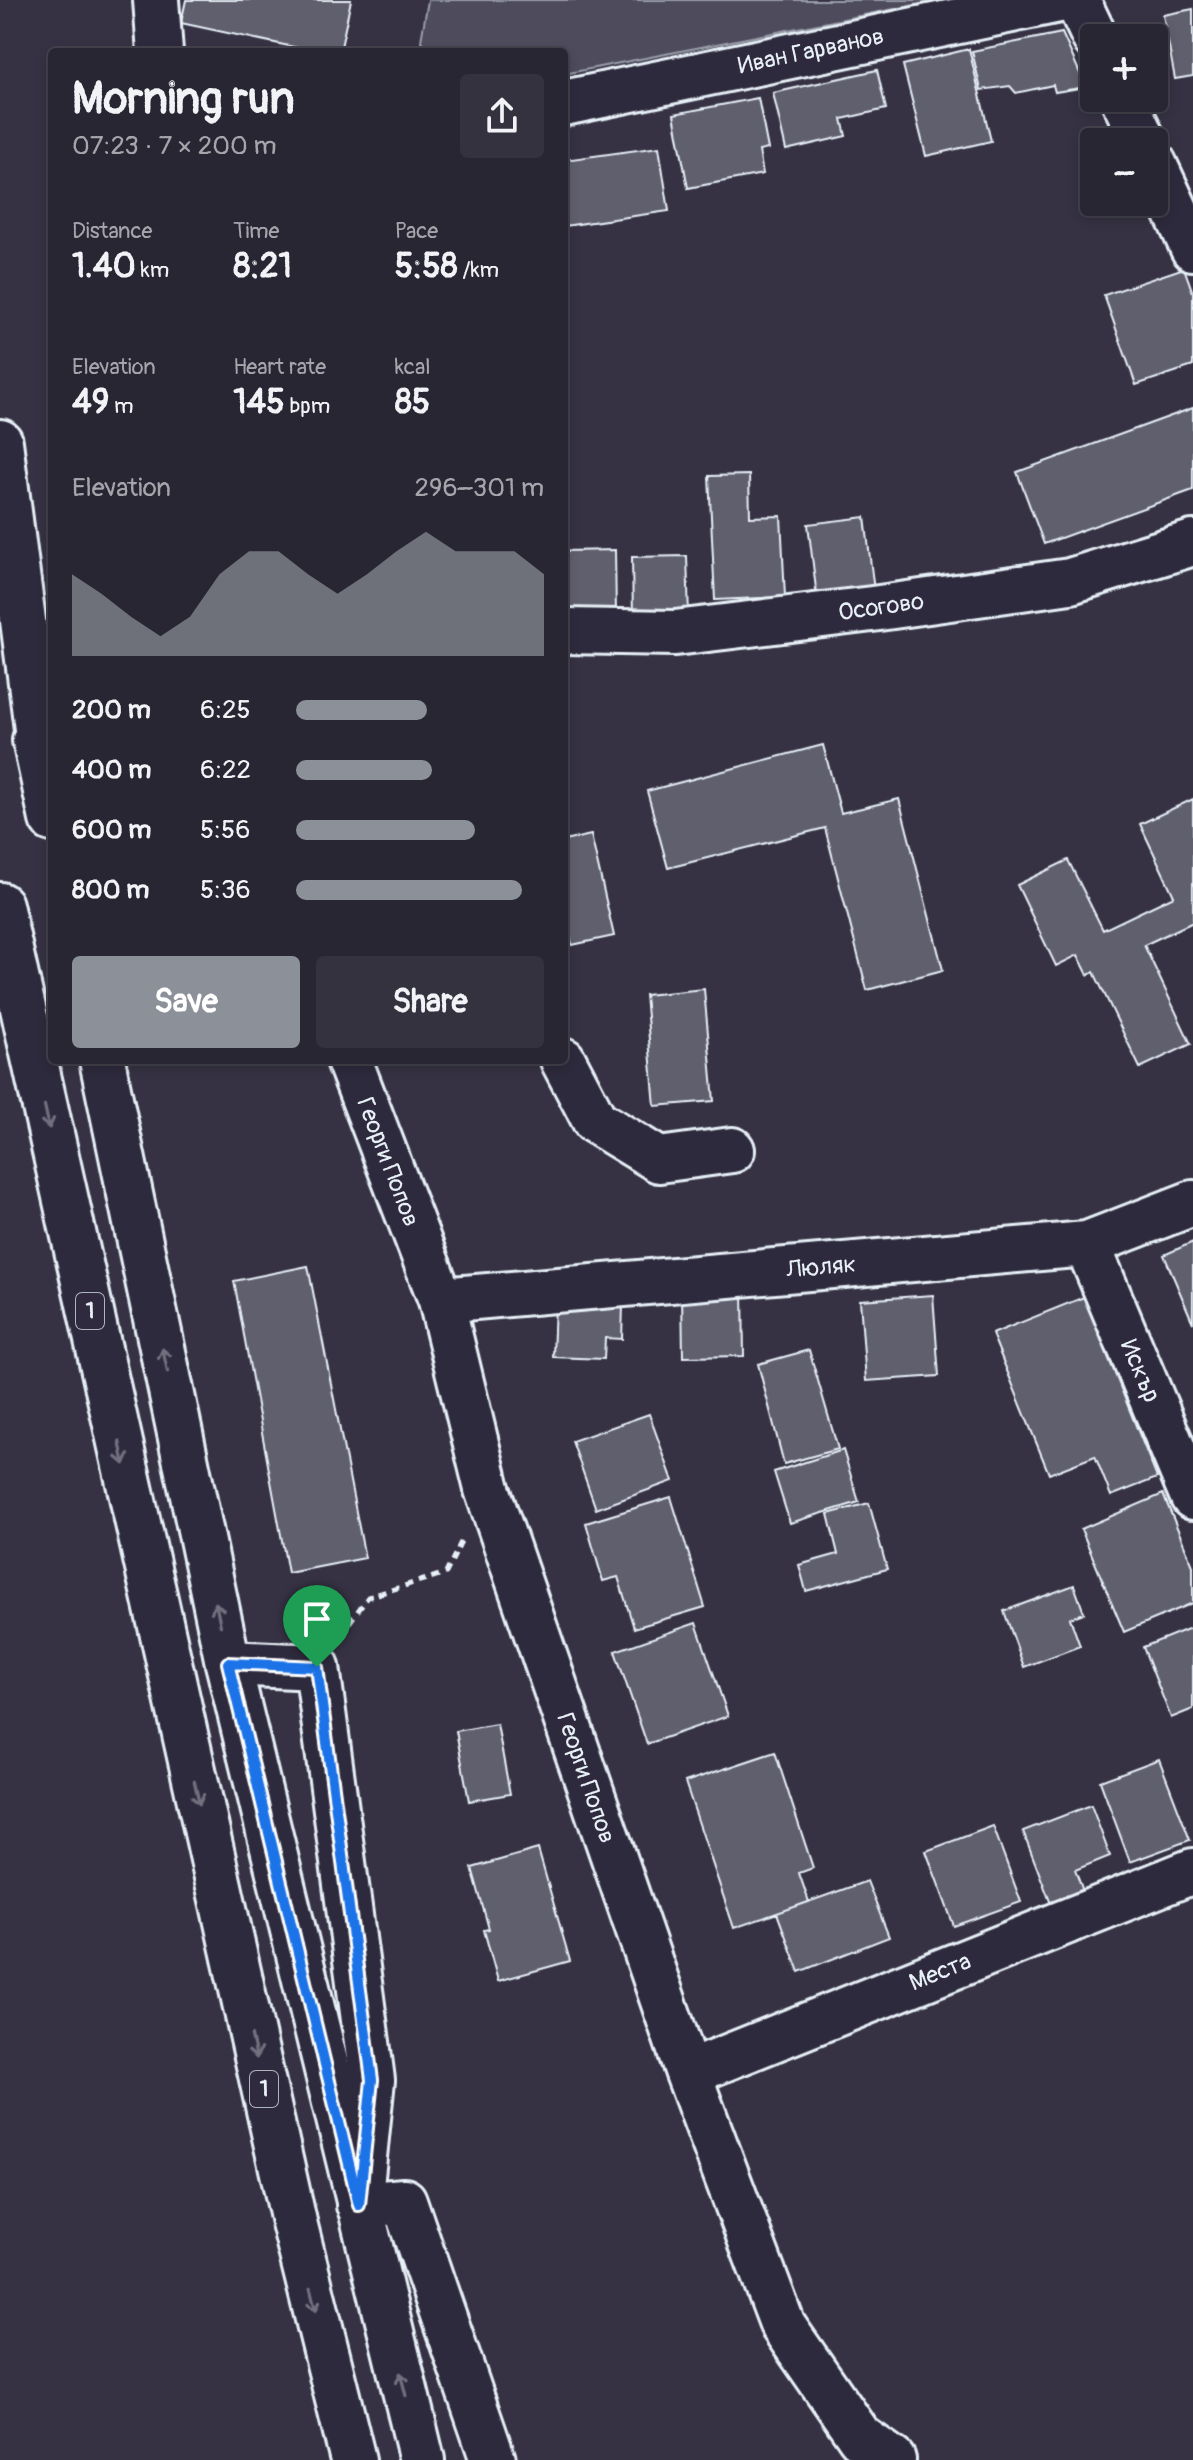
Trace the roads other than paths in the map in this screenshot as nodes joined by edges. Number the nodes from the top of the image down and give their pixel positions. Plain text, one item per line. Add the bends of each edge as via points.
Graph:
1 (156, 0) edge
2 (1059, 0) edge
3 (1077, 0) edge
4 (1088, 24) edge
5 (160, 48) edge
6 (568, 102) edge
7 (1168, 194) edge
8 (1193, 248) edge
9 (0, 442) edge
10 (1193, 543) edge
11 (0, 585) edge
12 (568, 631) edge
13 (42, 768) junction
14 (48, 799) edge
15 (0, 905) edge
16 (103, 1064) edge
17 (351, 1064) edge
18 (565, 1064) edge
19 (732, 1150) dead end
20 (1193, 1203) edge
21 (1087, 1244) junction
22 (441, 1300) junction
23 (1193, 1497) edge
24 (228, 1663) junction
25 (1193, 1871) edge
26 (688, 2073) junction
27 (359, 2205) junction
28 (862, 2452) edge
29 (353, 2460) edge
30 (422, 2460) edge
31 (493, 2460) edge

1 - 5 street
2 - 6 street, Иван Гарванов
3 - 4 street
7 - 8 street
9 - 13 street
10 - 12 street, Осогово via 1070,581 903,605 675,633
11 - 13 street
13 - 14 street
15 -> 29 street, 1 via 287,2191
24 -> 16 street
17 - 22 street, Георги Попов
18 - 19 street via 595,1121 659,1160
20 - 21 street, Люляк
21 - 22 street, Люляк
21 - 23 street, Искър
22 - 26 street, Георги Попов via 487,1489
24 - 27 street
24 - 27 street via 317,1667 372,2080
25 - 26 street, Места
26 - 28 street, Георги Попов via 783,2326
30 -> 27 street
27 - 31 street via 404,2201

